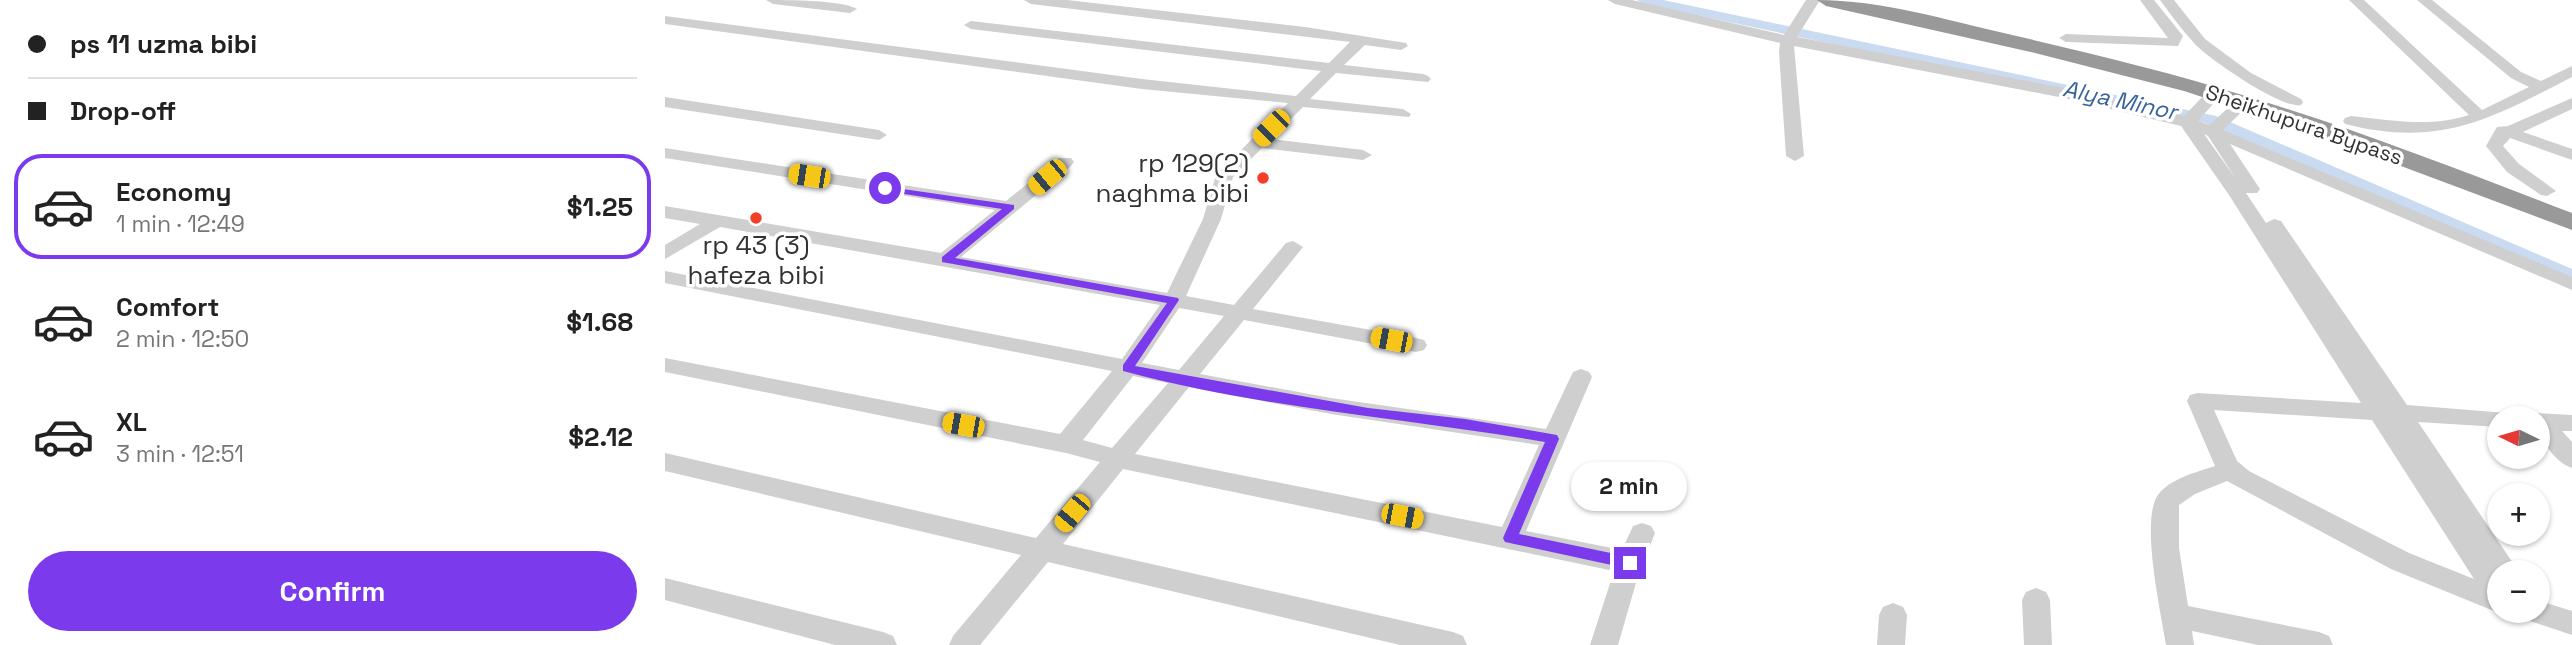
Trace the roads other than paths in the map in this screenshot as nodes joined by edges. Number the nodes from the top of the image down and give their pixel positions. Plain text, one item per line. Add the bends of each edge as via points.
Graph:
1 (773, 0) edge
2 (1031, 0) edge
3 (1615, 0) edge
4 (1813, 0) edge
5 (1826, 0) edge
6 (1886, 0) edge
7 (2147, 0) edge
8 (2167, 0) edge
9 (2356, 0) edge
10 (2424, 0) edge
11 (850, 9) dead end
12 (665, 20) edge
13 (971, 25) dead end
14 (1793, 33) junction
15 (2066, 38) junction
16 (1360, 41) junction
17 (1401, 46) dead end
18 (1332, 68) junction
19 (2572, 71) edge
20 (1423, 79) dead end
21 (2540, 87) junction
22 (2214, 94) junction
23 (1298, 101) junction
24 (665, 102) edge
25 (2243, 102) junction
26 (2295, 102) junction
27 (2571, 102) edge
28 (1403, 114) dead end
29 (2191, 117) junction
30 (2475, 117) junction
31 (2351, 121) junction
32 (2217, 126) junction
33 (2510, 132) junction
34 (879, 135) dead end
35 (1257, 142) junction
36 (665, 153) edge
37 (1363, 155) dead end
38 (2572, 155) edge
39 (1795, 156) dead end
40 (1065, 162) dead end
41 (2547, 191) junction
42 (2572, 201) edge
43 (1010, 207) junction
44 (665, 212) edge
45 (717, 221) junction
46 (2572, 222) edge
47 (1293, 247) dead end
48 (665, 253) edge
49 (946, 259) junction
50 (665, 278) edge
51 (2572, 284) edge
52 (1174, 300) junction
53 (1240, 312) junction
54 (1416, 345) dead end
55 (665, 365) edge
56 (1127, 368) junction
57 (1581, 377) dead end
58 (1183, 380) junction
59 (2394, 419) junction
60 (2487, 419) edge
61 (2552, 429) edge
62 (2487, 431) edge
63 (1552, 439) junction
64 (1066, 444) junction
65 (1118, 458) junction
66 (2572, 459) edge
67 (665, 462) edge
68 (2229, 470) junction
69 (1642, 533) dead end
70 (1510, 538) junction
71 (1042, 550) junction
72 (2497, 560) edge
73 (1630, 563) junction
74 (2487, 575) edge
75 (665, 589) edge
76 (2487, 596) edge
77 (2036, 600) dead end
78 (1893, 615) dead end
79 (2176, 616) junction
80 (2550, 616) edge
81 (2572, 623) edge
82 (883, 645) edge
83 (963, 645) edge
84 (1453, 645) edge
85 (1604, 645) edge
86 (1891, 645) edge
87 (2038, 645) edge
88 (2180, 645) edge
89 (2319, 645) edge

1 - 11 street
2 - 16 street
3 - 14 street
4 - 14 street
5 - 22 highway, Sheikhupura Bypass via 2057,51
6 - 15 highway, Sheikhupura Bypass
7 - 15 street via 2176,36 2173,43
8 - 26 street via 2200,42 2246,76
9 - 30 street
10 - 21 street via 2516,75
12 - 23 street
13 - 18 street
14 - 29 street
14 - 39 street via 1786,52
15 - 26 highway, Sheikhupura Bypass
16 - 17 street
16 - 18 street
18 - 20 street
18 - 23 street
19 - 21 street
21 - 30 street
22 - 25 highway, Sheikhupura Bypass
22 - 29 street
23 - 28 street
23 - 35 street
24 - 34 street
25 - 32 street
25 - 46 highway, Sheikhupura Bypass
26 - 31 highway, Sheikhupura Bypass
27 - 33 street
29 - 32 street
29 - 59 street
30 - 31 street via 2449,126
30 - 33 street
31 - 41 highway, Sheikhupura Bypass
32 - 51 street
32 - 59 street
33 - 38 street
33 - 41 street via 2494,146 2513,168
35 - 37 street
35 - 52 street via 1225,175 1212,219
36 - 43 street
40 - 43 street
41 - 42 highway, Sheikhupura Bypass
43 - 49 street
44 - 45 street
45 - 48 street
45 - 49 street
47 - 53 street
49 - 52 street
50 - 56 street
52 - 53 street
52 - 56 street
53 - 54 street
53 - 58 street
55 - 64 street
56 - 58 street
56 - 64 street
57 - 63 street
58 - 63 street
58 - 65 street
59 - 60 street
59 - 62 street
59 - 68 street via 2203,412
59 - 72 street
59 - 74 street
61 - 66 street
63 - 70 street
64 - 65 street
65 - 70 street
65 - 71 street
67 - 71 street
68 - 76 street via 2400,561
68 - 79 street via 2177,493 2165,507 2163,528
69 - 73 street
70 - 73 street
71 - 83 street
71 - 84 street
73 - 85 street
75 - 82 street
77 - 87 street
78 - 86 street
79 - 88 street
79 - 89 street
80 - 81 street

